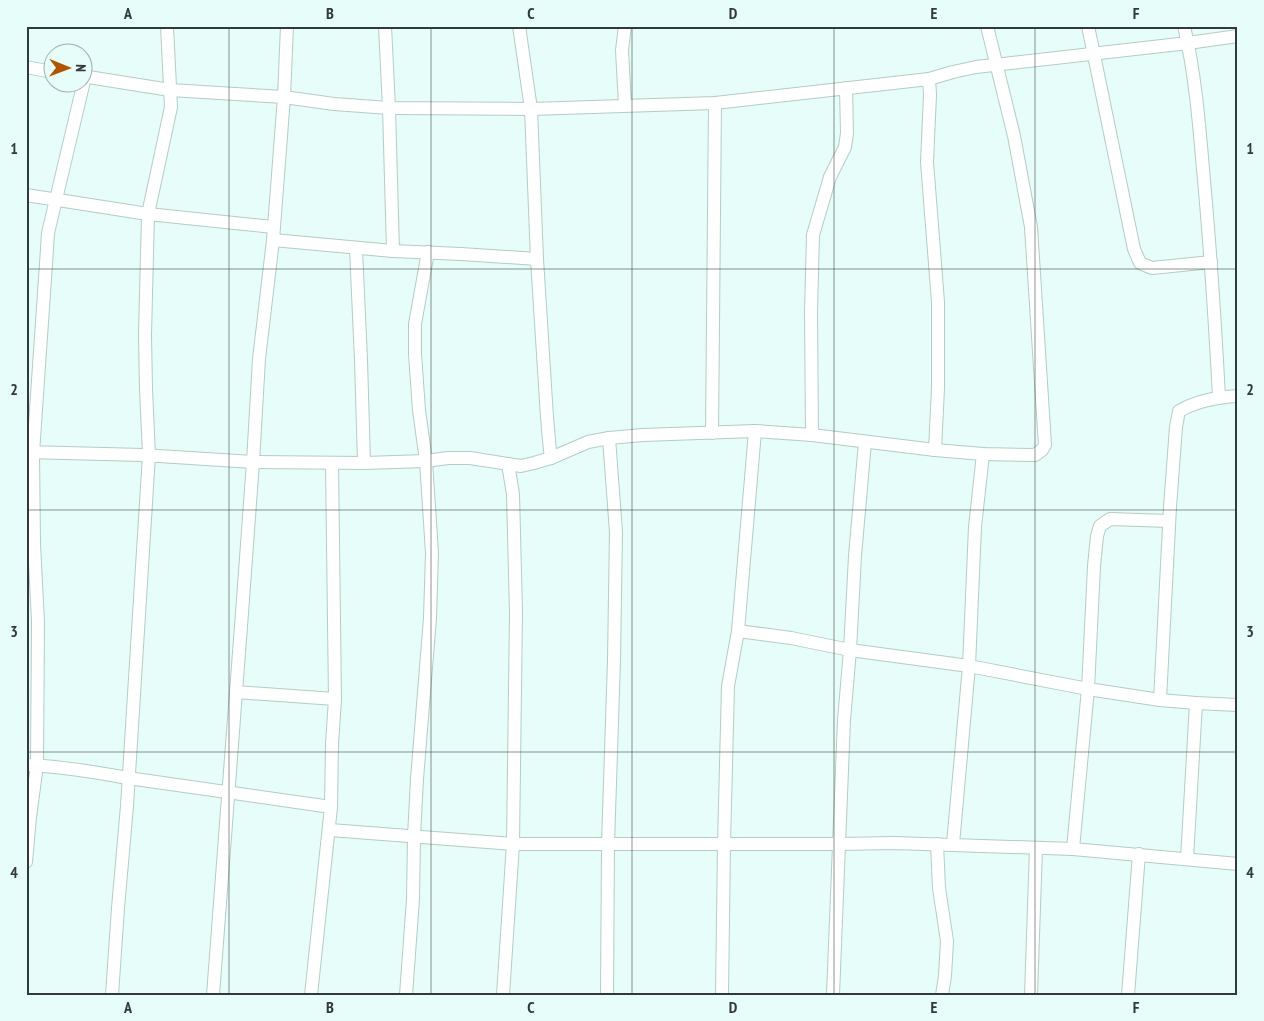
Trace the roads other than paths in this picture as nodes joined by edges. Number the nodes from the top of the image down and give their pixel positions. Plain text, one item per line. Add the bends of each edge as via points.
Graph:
1 (167, 26) edge
2 (287, 26) edge
3 (385, 26) edge
4 (519, 26) edge
5 (625, 26) edge
6 (988, 26) edge
7 (1088, 26) edge
8 (1184, 26) edge
9 (1238, 36) edge
10 (1188, 43) junction
11 (1095, 53) junction
12 (997, 64) junction
13 (26, 67) edge
14 (42, 70) edge
15 (92, 78) edge
16 (929, 79) junction
17 (846, 88) junction
18 (170, 90) junction
19 (81, 92) edge
20 (284, 97) junction
21 (715, 103) junction
22 (625, 105) junction
23 (389, 108) junction
24 (531, 109) junction
25 (26, 195) edge
26 (56, 200) junction
27 (148, 214) junction
28 (273, 227) junction
29 (273, 240) junction
30 (356, 249) junction
31 (393, 251) junction
32 (428, 252) junction
33 (537, 258) junction
34 (1211, 262) junction
35 (1238, 396) edge
36 (1219, 397) junction
37 (755, 431) junction
38 (712, 432) junction
39 (812, 435) junction
40 (609, 438) junction
41 (865, 442) junction
42 (935, 450) junction
43 (30, 452) edge
44 (983, 454) junction
45 (148, 456) junction
46 (551, 458) junction
47 (426, 461) junction
48 (253, 462) junction
49 (332, 463) junction
50 (364, 463) junction
51 (508, 464) junction
52 (1169, 521) junction
53 (738, 631) junction
54 (850, 650) junction
55 (968, 666) junction
56 (1088, 689) junction
57 (236, 692) junction
58 (335, 699) junction
59 (1160, 700) junction
60 (1196, 703) junction
61 (1238, 705) edge
62 (32, 765) edge
63 (128, 778) junction
64 (229, 793) junction
65 (332, 807) junction
66 (330, 830) junction
67 (414, 836) junction
68 (513, 844) junction
69 (608, 844) junction
70 (724, 844) junction
71 (839, 844) junction
72 (937, 844) junction
73 (953, 844) junction
74 (1036, 848) junction
75 (1073, 849) junction
76 (1139, 854) junction
77 (1187, 859) junction
78 (26, 862) edge
79 (1238, 864) edge
80 (112, 995) edge
81 (213, 995) edge
82 (311, 995) edge
83 (406, 995) edge
84 (503, 995) edge
85 (606, 995) edge
86 (722, 995) edge
87 (832, 995) edge
88 (942, 995) edge
89 (1032, 995) edge
90 (1128, 995) edge

1 - 18 street
2 - 20 street
3 - 23 street
4 - 24 street
5 - 22 street via 622,50
6 - 12 street
7 - 11 street
8 - 10 street
9 - 10 street
10 - 11 street
10 - 34 street via 1198,112
11 - 12 street
11 - 34 street via 1134,249 1140,263 1152,268
12 - 16 street
12 - 44 street via 1031,227 1045,445 1035,455
13 - 14 street
15 - 18 street
16 - 17 street
16 - 42 street via 927,162 938,302
17 - 21 street
17 - 39 street via 845,147 830,177 813,235
18 - 20 street
18 - 27 street via 171,108
19 - 26 street
20 - 23 street
20 - 28 street
21 - 22 street
21 - 38 street
22 - 24 street
23 - 24 street
23 - 31 street
24 - 33 street
25 - 26 street
26 - 27 street
26 - 43 street via 48,233
27 - 28 street
27 - 45 street via 145,335
28 - 29 street
29 - 30 street
29 - 48 street via 259,359
30 - 31 street
30 - 50 street
31 - 32 street
32 - 33 street
32 - 47 street via 414,354
33 - 46 street
34 - 36 street
35 - 36 street
36 - 52 street via 1188,405 1179,411
37 - 38 street
37 - 39 street
37 - 53 street
38 - 40 street
39 - 41 street
40 - 46 street via 588,442
40 - 69 street via 616,532
41 - 42 street
41 - 54 street
42 - 44 street
43 - 45 street
43 - 62 street via 38,621
44 - 55 street
45 - 48 street
45 - 63 street
46 - 51 street via 521,466
47 - 50 street
47 - 51 street via 470,458
47 - 67 street via 432,553 430,618
48 - 49 street
48 - 57 street
49 - 50 street
49 - 58 street
51 - 68 street via 513,494 516,592
52 - 56 street via 1110,519 1100,526 1094,566
52 - 59 street
53 - 54 street
53 - 70 street via 728,686
54 - 55 street
54 - 71 street
55 - 56 street
55 - 73 street
56 - 59 street
56 - 75 street
57 - 58 street
57 - 64 street
58 - 65 street
59 - 60 street
60 - 61 street
60 - 77 street
62 - 63 street
62 - 78 street
63 - 64 street
63 - 80 street
64 - 65 street
64 - 81 street
65 - 66 street
66 - 67 street
66 - 82 street
67 - 68 street
67 - 83 street
68 - 69 street
68 - 84 street
69 - 70 street
69 - 85 street
70 - 71 street
70 - 86 street
71 - 72 street
71 - 87 street
72 - 73 street
72 - 88 street via 939,888 947,941
73 - 74 street
74 - 75 street
74 - 89 street
75 - 76 street
76 - 77 street
76 - 90 street
77 - 79 street

